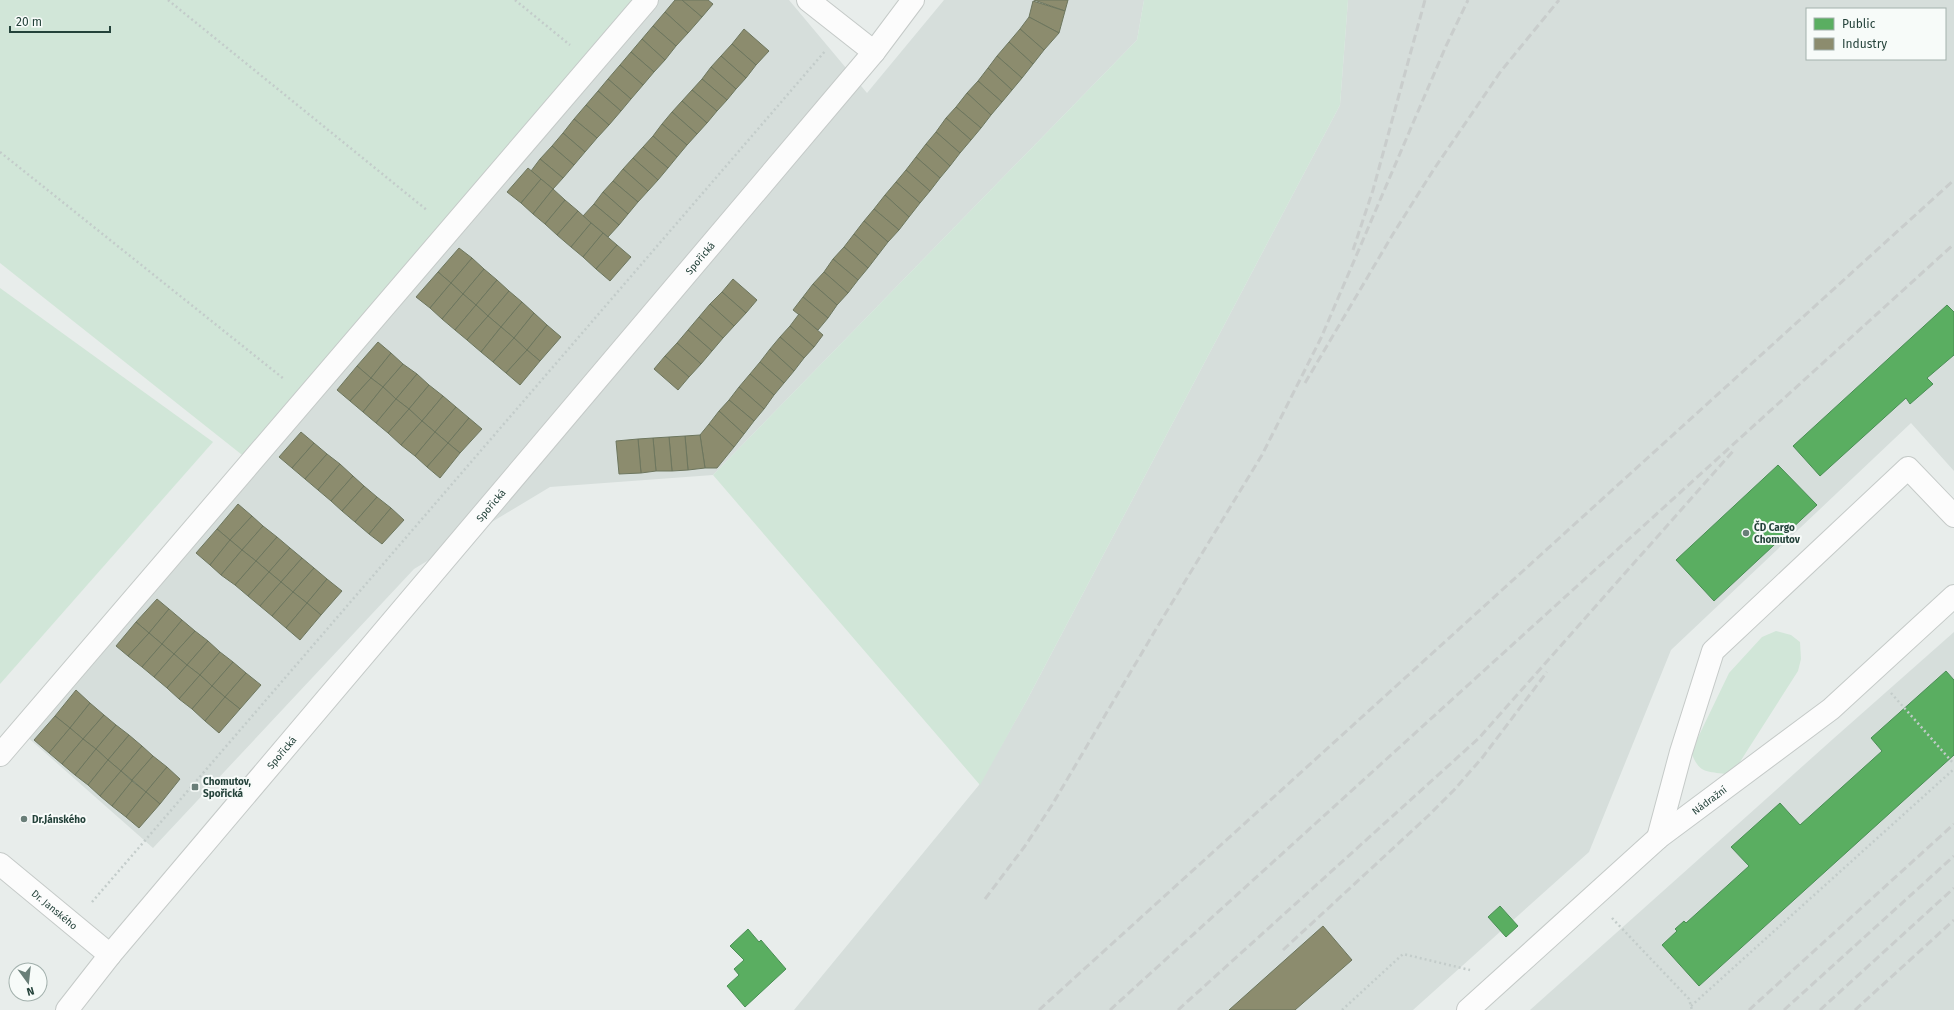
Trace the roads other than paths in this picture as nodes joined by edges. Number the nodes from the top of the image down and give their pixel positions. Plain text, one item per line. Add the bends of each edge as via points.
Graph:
1 (647, 0) edge
2 (808, 0) edge
3 (913, 0) edge
4 (874, 52) junction
5 (1954, 516) edge
6 (1954, 596) edge
7 (0, 755) edge
8 (1658, 838) junction
9 (0, 864) edge
10 (110, 955) junction
11 (67, 1010) edge
12 (1468, 1010) edge

1 - 7 street
2 - 4 street
3 - 4 street, Spořická
4 - 10 street, Spořická
5 - 8 street via 1908,468 1713,651 1681,752
6 - 8 street, Nádražní via 1831,710
8 - 12 street, Nádražní
9 - 10 street, Dr. Janského
10 - 11 street, Spořická

